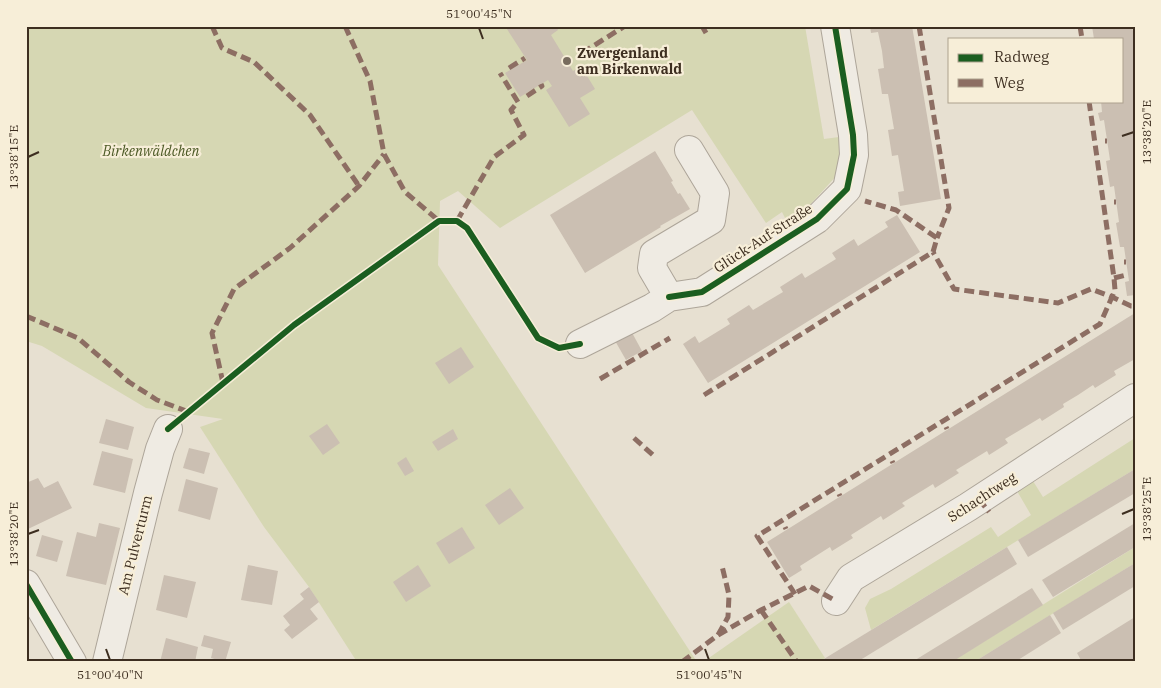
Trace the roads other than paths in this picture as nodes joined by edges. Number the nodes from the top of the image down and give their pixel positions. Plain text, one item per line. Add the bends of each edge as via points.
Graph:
1 (835, 26) edge
2 (689, 150) dead end
3 (669, 297) junction
4 (580, 344) dead end
5 (1135, 398) edge
6 (168, 429) dead end
7 (30, 599) edge
8 (836, 602) dead end
9 (72, 662) edge
10 (107, 662) edge

1 - 3 street, Glück-Auf-Straße via 853,135 854,155 847,190 817,219 702,292
2 - 3 street via 715,193 712,220 654,254 652,268
3 - 4 street
5 - 8 street, Schachtweg via 851,578
6 - 10 street, Am Pulverturm via 148,493
7 - 9 street

